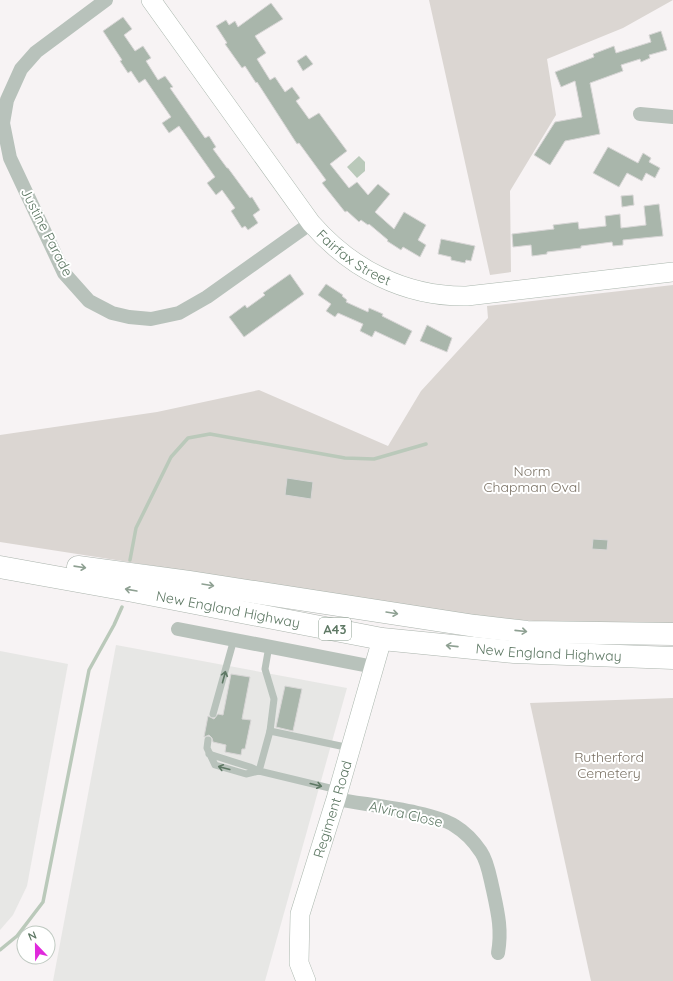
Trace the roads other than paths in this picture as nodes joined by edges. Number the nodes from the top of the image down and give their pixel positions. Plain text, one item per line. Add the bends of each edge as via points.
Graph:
1 (106, 0) edge
2 (151, 0) edge
3 (640, 114) dead end
4 (673, 117) edge
5 (311, 223) junction
6 (673, 272) edge
7 (0, 553) edge
8 (0, 567) edge
9 (294, 598) junction
10 (178, 628) dead end
11 (673, 634) edge
12 (382, 639) junction
13 (234, 640) junction
14 (269, 646) junction
15 (673, 658) edge
16 (374, 667) junction
17 (213, 714) dead end
18 (270, 731) junction
19 (208, 740) dead end
20 (350, 748) junction
21 (259, 771) junction
22 (337, 795) junction
23 (498, 953) dead end
24 (306, 981) edge

1 - 5 street, Justine Parade via 36,52 21,69 7,100 3,123 10,158 64,273 89,301 112,314 129,317 151,319 179,313
2 - 5 street, Fairfax Street
3 - 4 street
5 - 6 street, Fairfax Street via 333,247 361,268 394,283 432,294 467,296
7 -> 9 highway, New England Highway / A43
12 -> 8 highway, New England Highway / A43
9 -> 11 highway, New England Highway / A43 via 527,632
9 - 12 highway via 319,611 371,621 382,631
10 - 13 street
15 -> 12 highway, New England Highway / A43 via 514,652
12 - 16 street, Regiment Road
13 - 14 street
17 -> 13 lane
14 - 16 street
14 - 18 lane via 265,669 274,699
16 - 20 street, Regiment Road
18 - 20 lane
18 - 21 lane
21 -> 19 lane via 246,774 215,765 207,748
20 - 22 street, Regiment Road
21 -> 22 lane
22 - 23 street, Alvira Close via 428,816 455,825 470,839 482,853 492,887 501,936
22 - 24 street, Regiment Road via 300,914 299,963

